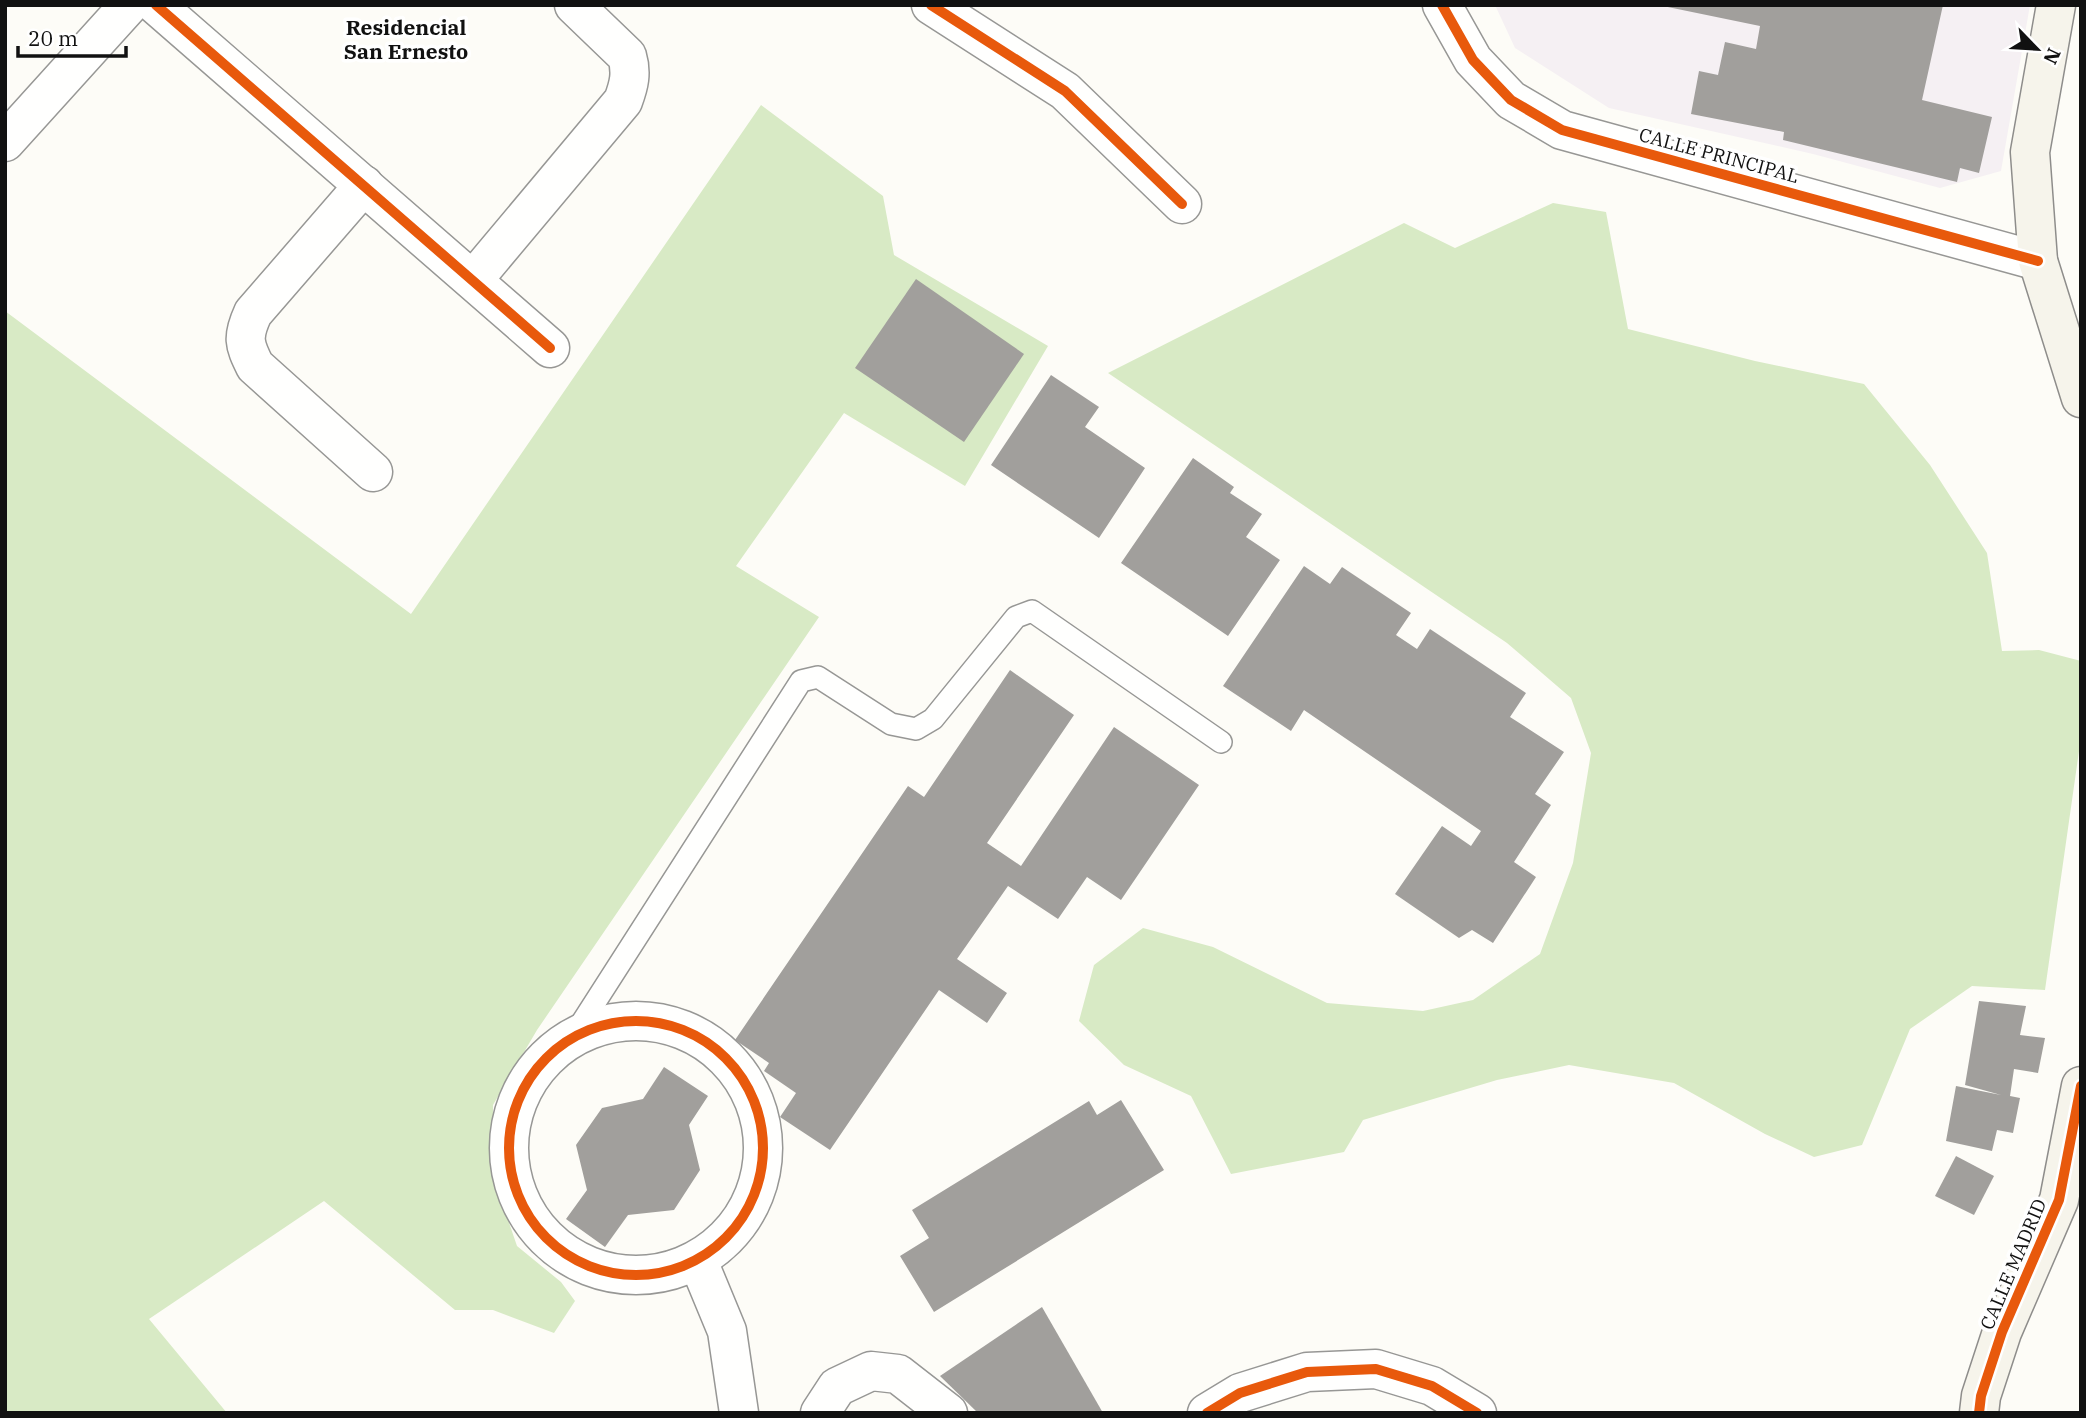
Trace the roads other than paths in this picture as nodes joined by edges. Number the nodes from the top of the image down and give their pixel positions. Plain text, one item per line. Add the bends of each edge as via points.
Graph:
1 (129, 5) edge
2 (156, 5) edge
3 (574, 5) edge
4 (931, 5) edge
5 (1441, 5) edge
6 (2056, 5) edge
7 (5, 142) edge
8 (364, 185) junction
9 (1182, 204) dead end
10 (2038, 261) junction
11 (473, 280) junction
12 (551, 348) dead end
13 (2081, 398) edge
14 (373, 472) dead end
15 (1221, 743) dead end
16 (574, 1035) junction
17 (2081, 1086) edge
18 (2070, 1205) edge
19 (698, 1261) junction
20 (739, 1413) edge
21 (820, 1413) edge
22 (948, 1413) edge
23 (1207, 1413) edge
24 (1477, 1413) edge
25 (1979, 1413) edge

1 - 7 street
2 - 8 street
3 - 11 street via 627,56 630,83 623,101
4 - 9 street via 1065,91
5 - 10 street, CALLE PRINCIPAL via 1473,60 1511,100 1562,130
6 - 10 street via 2030,152
8 - 11 street
8 - 14 street via 253,313 245,330 245,346 255,366
10 - 13 street
11 - 12 street
15 - 16 lane via 1032,611 1016,617 933,719 916,729 891,724 818,677 801,681
16 - 19 street via 536,1068 513,1113 509,1163 523,1210 556,1249 600,1272 650,1276
16 - 19 street via 622,1020 672,1024 717,1047 749,1086 764,1133 760,1184 736,1228
17 - 18 street, CALLE MADRID
18 - 25 street, CALLE MADRID via 2002,1332
19 - 20 street via 727,1331
21 - 22 street via 837,1387 871,1371 898,1374
23 - 24 street via 1240,1393 1307,1372 1376,1369 1432,1386

